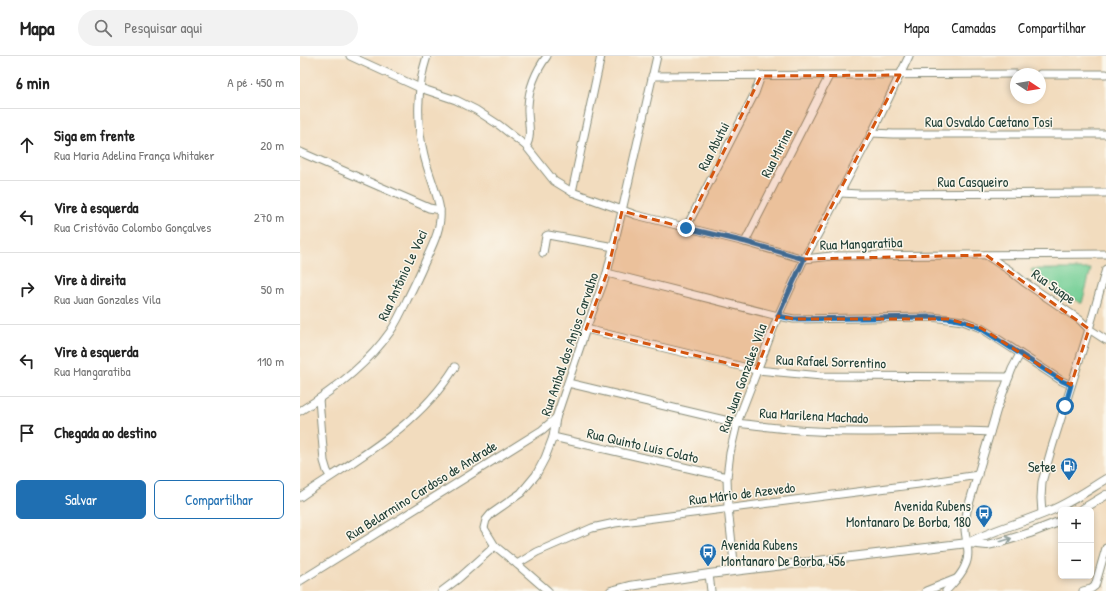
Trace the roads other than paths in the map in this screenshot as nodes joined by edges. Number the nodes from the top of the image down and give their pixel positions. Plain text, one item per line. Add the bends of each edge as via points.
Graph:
1 (350, 56) edge
2 (427, 56) edge
3 (547, 56) edge
4 (601, 56) edge
5 (657, 56) edge
6 (909, 56) edge
7 (1010, 74) edge
8 (1046, 74) edge
9 (1106, 74) edge
10 (900, 75) junction
11 (652, 76) junction
12 (761, 76) junction
13 (829, 76) junction
14 (420, 88) junction
15 (872, 133) junction
16 (1106, 134) edge
17 (526, 146) junction
18 (300, 152) edge
19 (572, 192) junction
20 (841, 193) junction
21 (1106, 193) edge
22 (440, 210) junction
23 (622, 211) junction
24 (686, 228) junction
25 (746, 242) junction
26 (614, 247) junction
27 (542, 253) dead end
28 (1106, 254) edge
29 (986, 255) junction
30 (804, 259) junction
31 (1106, 269) edge
32 (607, 274) junction
33 (778, 316) junction
34 (586, 329) junction
35 (1089, 329) junction
36 (1106, 340) edge
37 (1020, 354) junction
38 (455, 367) dead end
39 (756, 370) junction
40 (1009, 377) junction
41 (568, 384) junction
42 (1071, 385) junction
43 (319, 399) junction
44 (300, 411) edge
45 (556, 418) junction
46 (736, 423) junction
47 (990, 432) junction
48 (553, 437) junction
49 (978, 475) junction
50 (330, 476) junction
51 (726, 477) junction
52 (1106, 479) edge
53 (1106, 495) edge
54 (300, 497) edge
55 (1087, 507) edge
56 (728, 508) junction
57 (1042, 514) junction
58 (1058, 521) edge
59 (968, 543) junction
60 (495, 546) junction
61 (1106, 548) edge
62 (517, 564) junction
63 (735, 571) junction
64 (709, 574) junction
65 (959, 578) junction
66 (300, 581) edge
67 (442, 591) edge
68 (548, 591) edge
69 (611, 591) edge
70 (711, 591) edge
71 (926, 591) edge
72 (946, 591) edge
73 (1083, 591) edge

1 - 14 street, Rua Mangaratiba
2 - 14 street, Rua Antônio Le Voci
3 - 17 street via 532,82 529,93 529,140
4 - 19 street
5 - 11 street, Rua Aníbal dos Anjos Carvalho
6 - 10 street, Rua Juan Gonzales Vila
7 - 10 street
8 - 9 street
10 - 13 street
10 - 15 street, Rua Juan Gonzales Vila
11 - 12 street
11 - 23 street, Rua Aníbal dos Anjos Carvalho
12 - 13 street
12 - 24 street, Rua Abutui via 755,93
13 - 25 street, Rua Mirina
14 - 17 street, Rua Mangaratiba via 476,110
14 - 22 street, Rua Antônio Le Voci via 419,122 424,154
15 - 16 street, Rua Osvaldo Caetano Tosi
15 - 20 street, Rua Juan Gonzales Vila
17 - 19 street, Rua Mangaratiba via 554,182
18 - 22 street via 429,208
19 - 23 street, Rua Mangaratiba
20 - 21 street, Rua Casqueiro
20 - 30 street, Rua Juan Gonzales Vila
22 - 43 street, Rua Antônio Le Voci via 435,239 391,331 351,374
23 - 24 street, Rua Mangaratiba
23 - 26 street, Rua Aníbal dos Anjos Carvalho
24 - 25 street, Rua Mangaratiba
25 - 30 street, Rua Mangaratiba
26 - 27 street via 548,235
26 - 32 street, Rua Aníbal dos Anjos Carvalho
28 - 29 street, Rua Mangaratiba
29 - 30 street, Rua Mangaratiba via 832,256
29 - 35 street, Rua Suape via 1080,320
30 - 33 street, Rua Juan Gonzales Vila
31 - 35 street
32 - 33 street
32 - 34 street, Rua Aníbal dos Anjos Carvalho
33 - 37 street via 794,319 948,318 980,328
33 - 39 street, Rua Juan Gonzales Vila
34 - 39 street, Rua Rafael Sorrentino
34 - 41 street, Rua Aníbal dos Anjos Carvalho
35 - 36 street, Rua Suape
35 - 42 street
37 - 40 street
37 - 42 street
38 - 50 street via 435,396 411,420 368,453
39 - 40 street, Rua Rafael Sorrentino via 822,376
39 - 46 street, Rua Juan Gonzales Vila
40 - 47 street
41 - 45 street, Rua Aníbal dos Anjos Carvalho
41 - 46 street, Rua Marilena Machado
42 - 57 street via 1042,482
43 - 44 street, Rua Antônio Le Voci
43 - 50 street via 324,461
45 - 48 street, Rua Aníbal dos Anjos Carvalho
45 - 66 street, Rua Belarmino Cardoso de Andrade via 542,430
46 - 47 street, Rua Marilena Machado via 816,431
46 - 51 street, Rua Juan Gonzales Vila
47 - 49 street
48 - 51 street, Rua Quinto Luis Colato
48 - 60 street, Rua Aníbal dos Anjos Carvalho via 545,458 529,484 486,520 484,528
49 - 56 street, Rua Mário de Azevedo
49 - 59 street via 965,522
50 - 54 street
51 - 56 street, Rua Juan Gonzales Vila
52 - 57 street via 1069,502
53 - 55 street
56 - 62 street, Rua Mário de Azevedo via 592,528 537,552
56 - 63 street, Rua Juan Gonzales Vila
57 - 59 street
59 -> 58 street via 987,545 1001,542
59 - 63 street
59 - 65 street via 966,566
60 - 62 street, Rua Aníbal dos Anjos Carvalho
60 - 67 street
61 - 73 street via 1095,586
62 - 68 street, Rua Aníbal dos Anjos Carvalho
63 - 64 street
64 - 69 street
64 - 70 street
65 - 71 street
65 - 72 street

